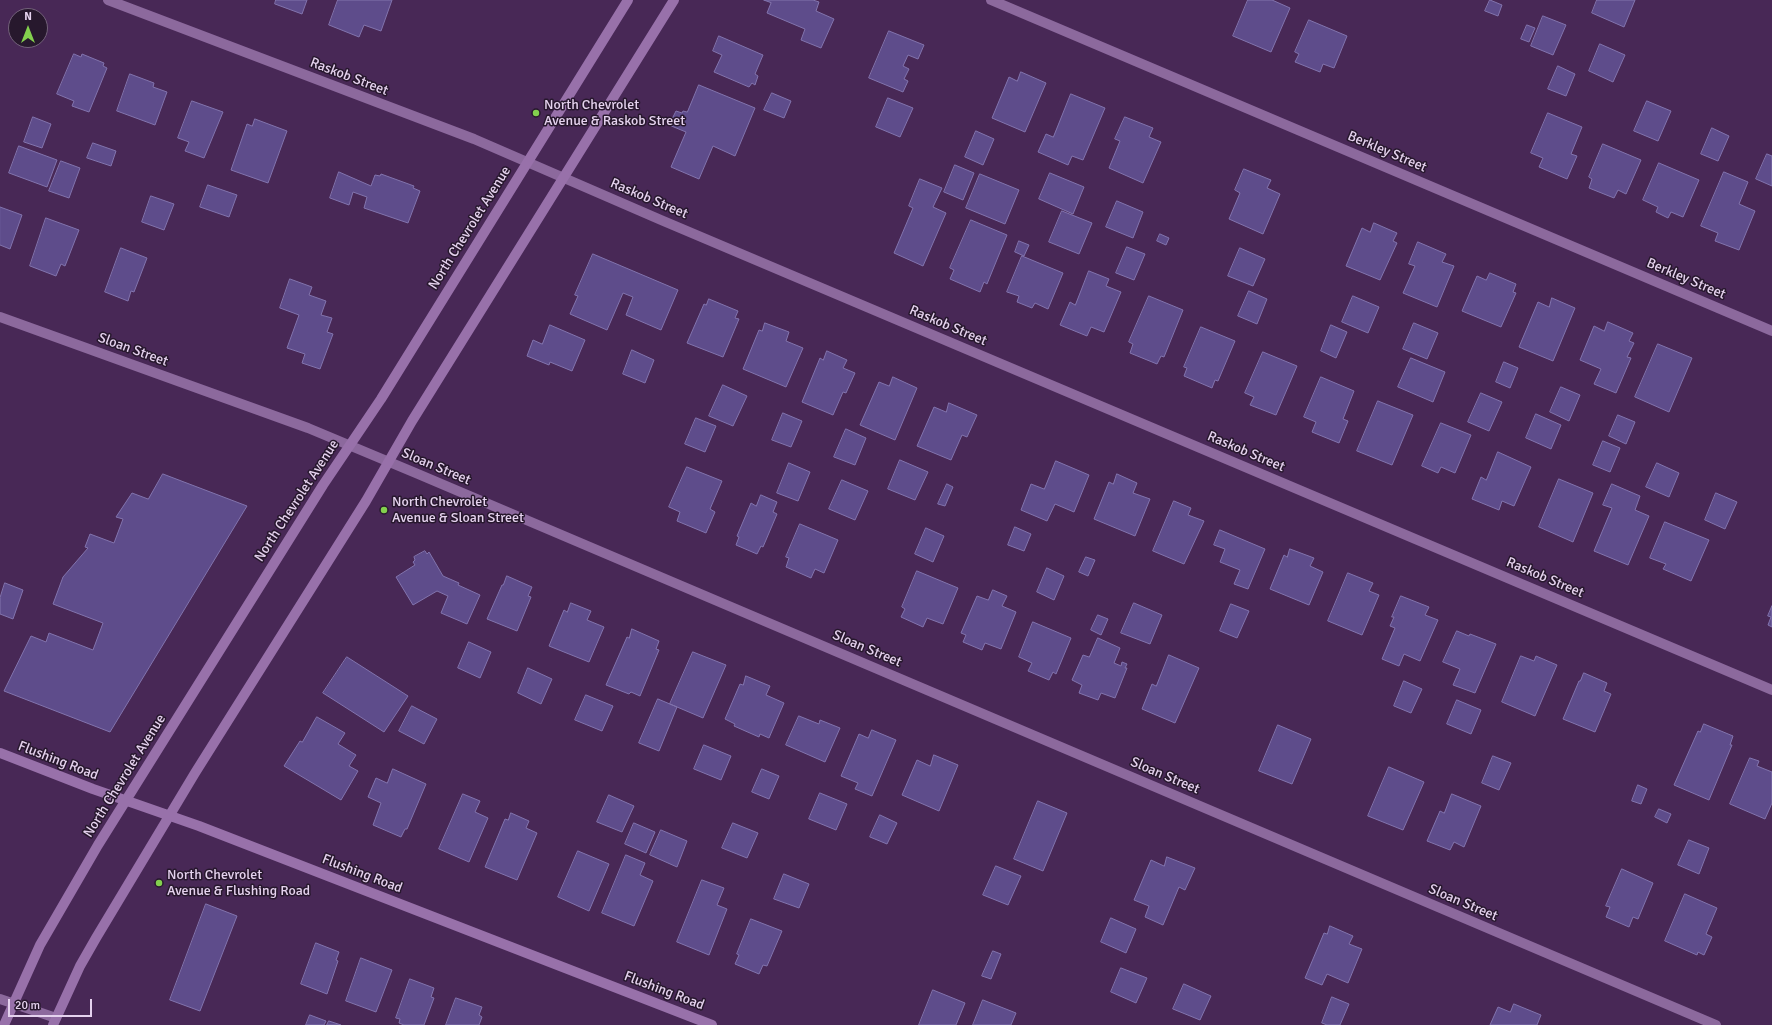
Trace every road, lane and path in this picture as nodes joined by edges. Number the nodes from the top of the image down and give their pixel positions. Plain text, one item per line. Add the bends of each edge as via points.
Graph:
1 (108, 0) edge
2 (628, 0) edge
3 (674, 0) edge
4 (991, 0) edge
5 (528, 162) junction
6 (563, 177) junction
7 (0, 317) edge
8 (1772, 331) edge
9 (349, 446) junction
10 (388, 462) junction
11 (1772, 690) edge
12 (0, 754) edge
13 (126, 801) junction
14 (169, 816) junction
15 (0, 1000) edge
16 (13, 1003) junction
17 (55, 1021) edge
18 (4, 1025) edge
19 (712, 1025) edge
20 (1716, 1025) edge

1 - 5 street, Raskob Street via 474,139
2 - 5 street, North Chevrolet Avenue
3 - 6 street
4 - 8 street, Berkley Street
5 - 6 street, Raskob Street
5 - 9 street, North Chevrolet Avenue via 381,399
6 - 10 street
6 - 11 street, Raskob Street
7 - 9 street, Sloan Street via 308,428
9 - 10 street, Sloan Street
9 - 13 street, North Chevrolet Avenue
10 - 14 street
10 - 20 street, Sloan Street
12 - 13 street, Flushing Road
13 - 14 street, Flushing Road
13 - 16 street, North Chevrolet Avenue via 62,906 37,951
14 - 17 street via 80,966
14 - 19 street, Flushing Road
15 - 16 street
16 - 17 street
16 - 18 street, North Chevrolet Avenue

